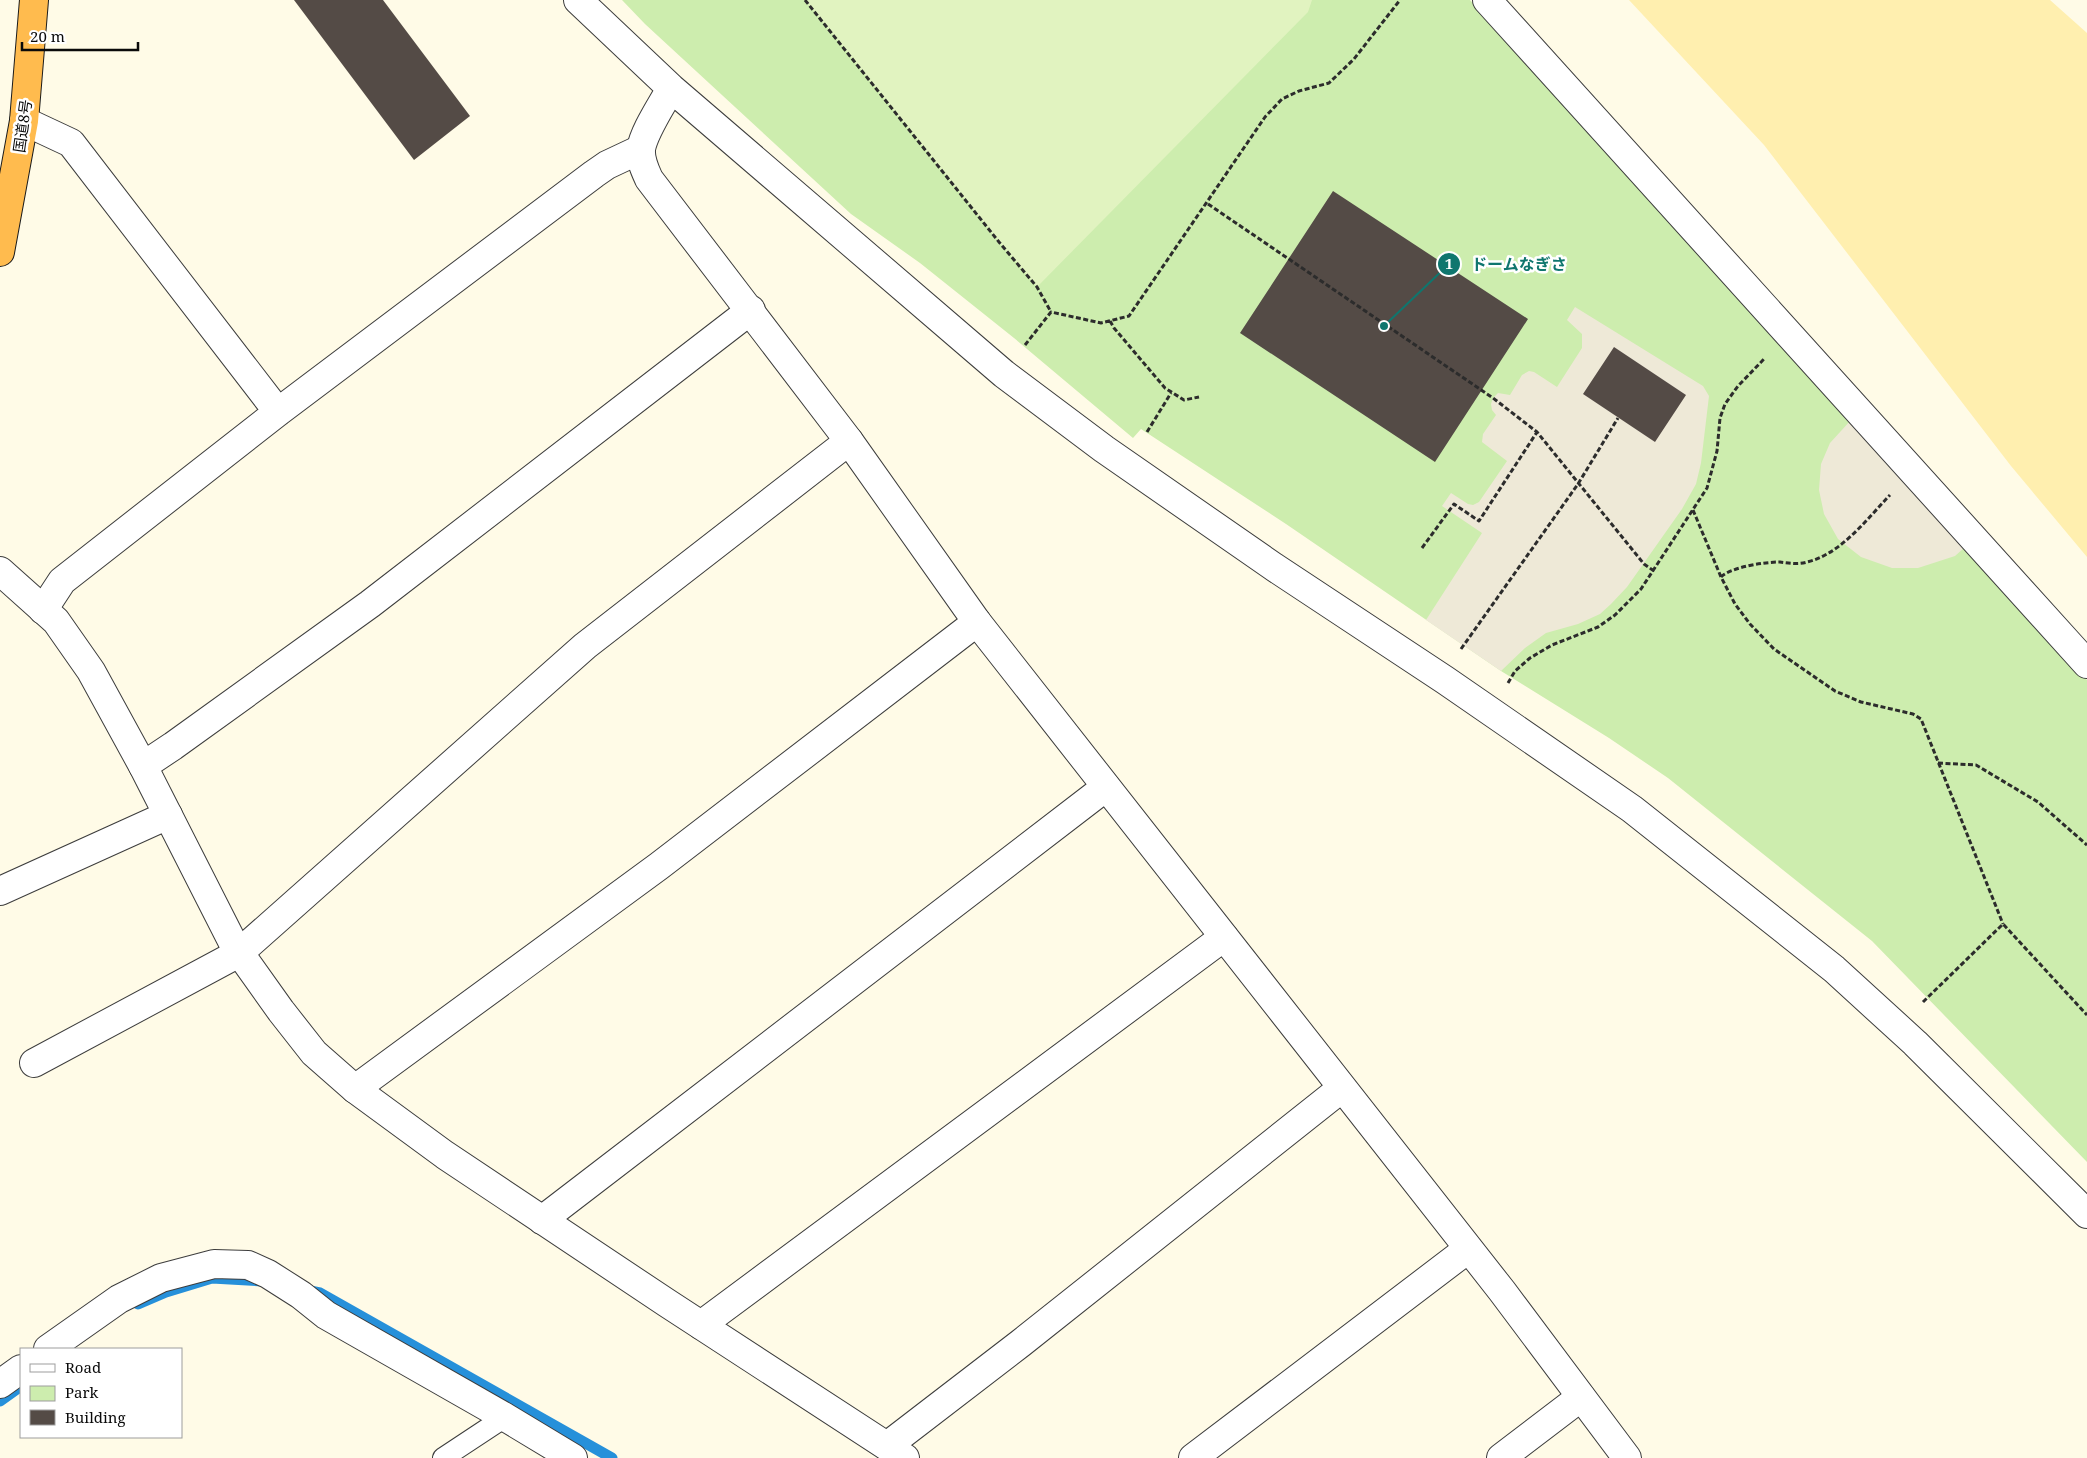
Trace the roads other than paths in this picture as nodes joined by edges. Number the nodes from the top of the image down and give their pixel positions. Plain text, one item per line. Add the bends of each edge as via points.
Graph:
1 (34, 0) edge
2 (578, 0) edge
3 (1487, 0) edge
4 (671, 88) junction
5 (24, 121) junction
6 (641, 149) junction
7 (0, 252) edge
8 (751, 310) junction
9 (278, 412) junction
10 (849, 441) junction
11 (0, 571) edge
12 (43, 610) junction
13 (977, 622) junction
14 (2087, 664) edge
15 (143, 766) junction
16 (1106, 787) junction
17 (168, 814) junction
18 (0, 891) edge
19 (1224, 937) junction
20 (240, 953) junction
21 (34, 1063) dead end
22 (1342, 1088) junction
23 (356, 1089) junction
24 (2087, 1214) edge
25 (542, 1220) junction
26 (1468, 1249) junction
27 (701, 1326) junction
28 (49, 1348) edge
29 (20, 1370) edge
30 (0, 1384) edge
31 (1581, 1397) junction
32 (506, 1417) junction
33 (896, 1452) edge
34 (443, 1458) edge
35 (573, 1458) edge
36 (1193, 1458) edge
37 (1501, 1458) edge
38 (1627, 1458) edge

1 - 5 highway, 国道8号
2 - 4 street
3 - 14 street
4 - 6 street
4 - 24 street via 1004,374 1104,449 1274,567 1632,809 1826,962 1915,1043
5 - 7 highway, 国道8号
5 - 9 street via 71,143
6 - 8 street via 642,166 649,179
6 - 9 street via 594,174
8 - 10 street
8 - 15 street via 370,604
9 - 12 street via 62,581
10 - 13 street
10 - 20 street via 585,646
11 - 12 street
12 - 15 street via 56,621 91,671
13 - 16 street
13 - 23 street via 659,866
15 - 17 street
16 - 19 street
16 - 25 street
17 - 18 street
17 - 20 street
19 - 22 street
19 - 27 street
20 - 21 street
20 - 23 street via 314,1053
22 - 26 street
22 - 33 street via 1022,1343
23 - 25 street via 444,1155
25 - 27 street
26 - 31 street
26 - 36 street
27 - 33 street
28 - 32 street via 119,1299 161,1278 214,1264 248,1265 301,1294 326,1314
29 - 30 street
31 - 37 street
31 - 38 street
32 - 34 lane
32 - 35 street

